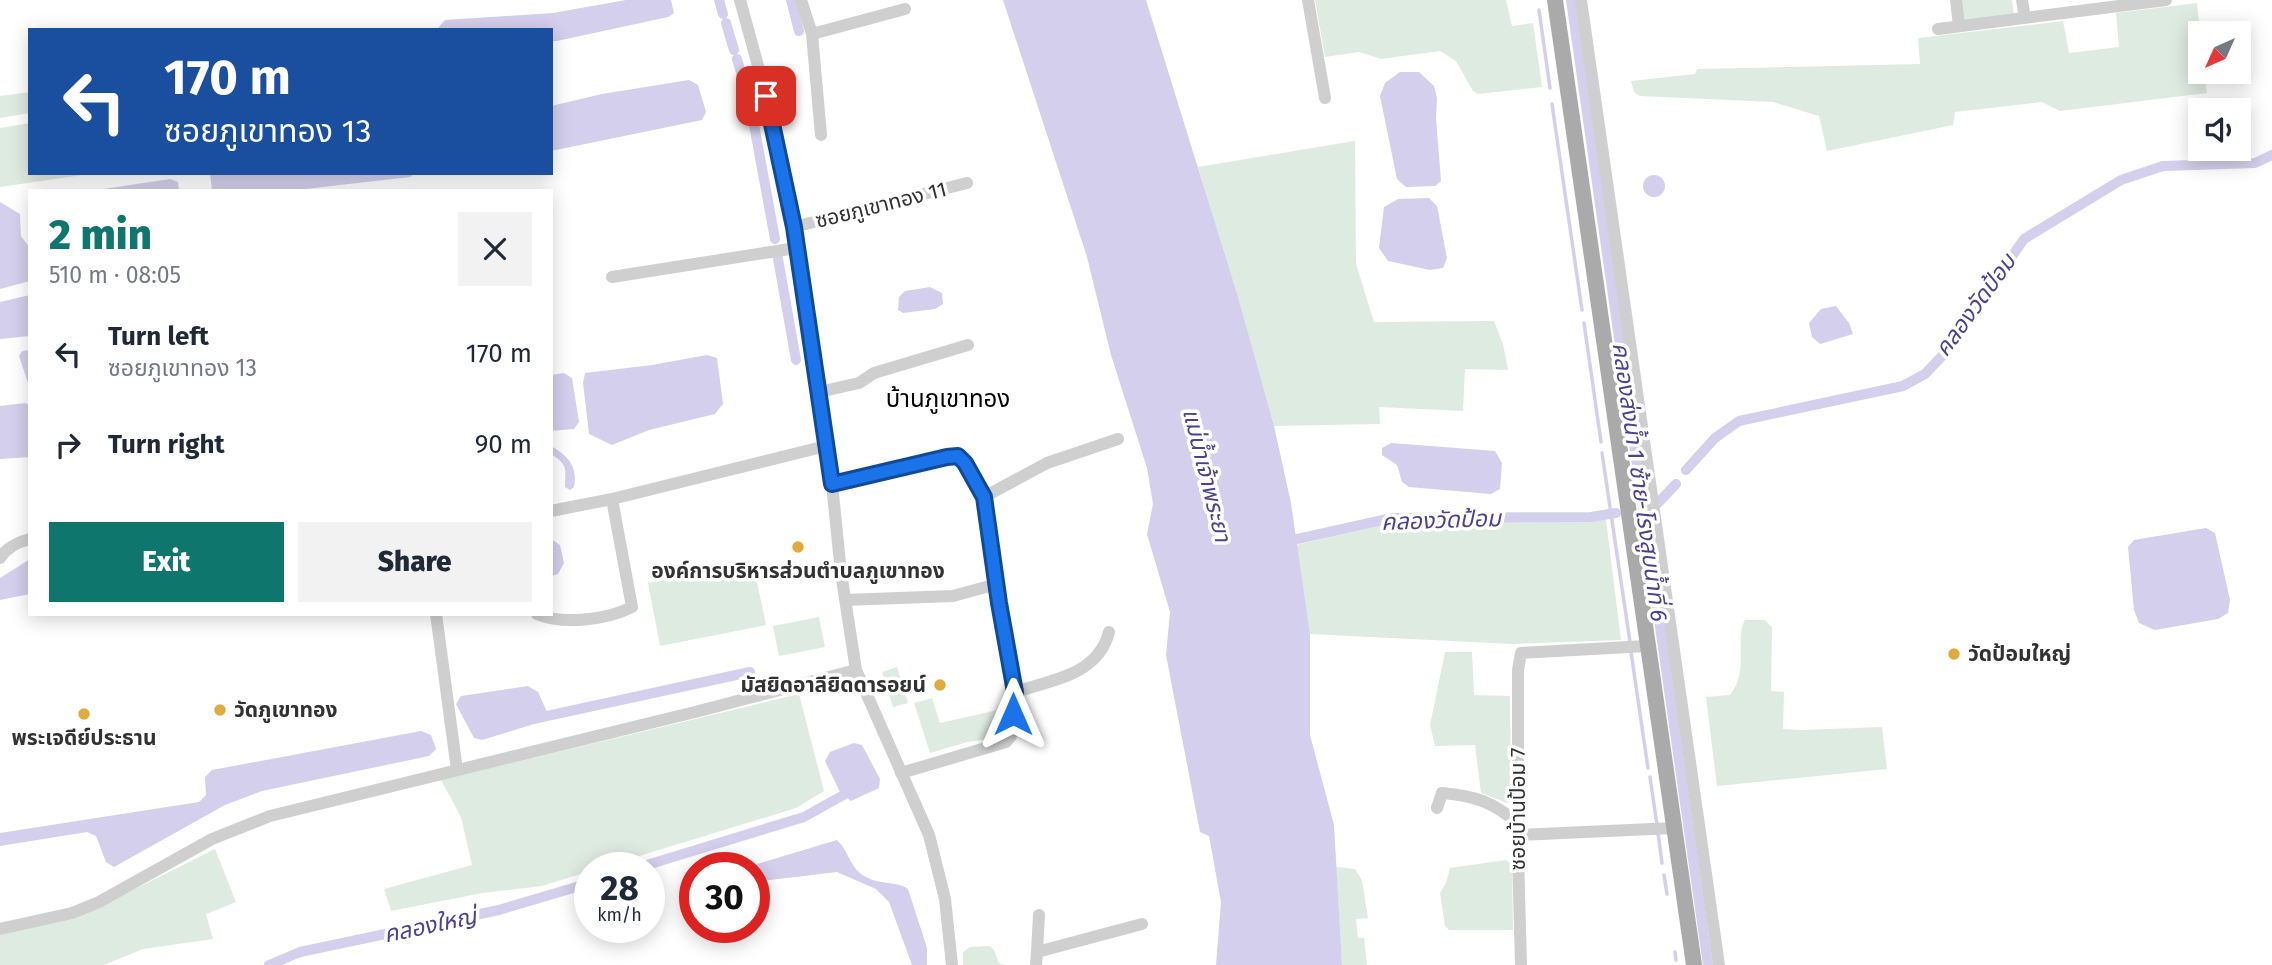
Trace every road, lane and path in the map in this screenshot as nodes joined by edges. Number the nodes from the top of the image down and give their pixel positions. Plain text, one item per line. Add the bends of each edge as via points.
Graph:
1 (740, 0) edge
2 (801, 0) edge
3 (1308, 0) edge
4 (1555, 0) edge
5 (1581, 0) edge
6 (1956, 0) edge
7 (2022, 0) edge
8 (2166, 0) edge
9 (2143, 1) edge
10 (2081, 5) edge
11 (905, 9) dead end
12 (2025, 18) junction
13 (1959, 26) junction
14 (1938, 29) dead end
15 (812, 34) junction
16 (1325, 98) dead end
17 (821, 135) dead end
18 (967, 183) dead end
19 (794, 227) junction
20 (1604, 246) junction
21 (796, 248) junction
22 (612, 277) dead end
23 (968, 345) dead end
24 (819, 392) junction
25 (1118, 439) dead end
26 (826, 446) junction
27 (832, 484) junction
28 (984, 497) junction
29 (612, 499) junction
30 (553, 511) edge
31 (28, 540) edge
32 (0, 558) edge
33 (997, 584) junction
34 (845, 600) junction
35 (1655, 608) junction
36 (436, 616) edge
37 (544, 616) edge
38 (1109, 632) dead end
39 (1647, 646) junction
40 (856, 670) junction
41 (1015, 692) junction
42 (457, 770) junction
43 (901, 773) junction
44 (1437, 808) dead end
45 (1674, 828) junction
46 (1519, 830) junction
47 (1040, 915) dead end
48 (1142, 924) dead end
49 (0, 929) edge
50 (1037, 959) edge
51 (952, 965) edge
52 (1521, 965) edge
53 (1694, 965) edge
54 (1720, 965) edge

1 - 19 street via 772,117
2 - 15 street
3 - 16 street
4 - 20 main road
5 - 20 street
6 - 13 street
7 - 12 street
8 - 9 street
9 - 10 street
10 - 12 street
11 - 15 street
12 - 13 street
13 - 14 street
15 - 17 street
18 - 19 street, ซอยภูเขาทอง 11
19 - 21 street
20 - 35 main road
20 - 35 street
21 - 22 street
21 - 24 street
23 - 24 street
24 - 26 street
25 - 28 street via 1047,463
26 - 27 street
26 - 29 street
27 - 28 street via 958,456
27 - 34 street
28 - 33 street
29 - 30 street
29 - 37 street via 632,607 582,620
31 - 32 street
33 - 34 street via 953,596
33 - 41 street
34 - 40 street
35 - 39 main road
35 - 54 street
36 - 42 street
38 - 41 street via 1106,645 1087,666
39 - 45 main road
39 - 46 street, ซอยบ้านป้อม 7 via 1521,653
40 - 42 street
40 - 43 street
41 - 43 street via 1011,736 1006,742
42 - 49 street via 270,816 212,839 99,902 72,913
43 - 51 street via 929,835 945,900
44 - 46 street via 1442,793 1474,797 1503,810
45 - 46 street
45 - 53 main road
46 - 52 street, ซอยบ้านป้อม 7
47 - 50 street
48 - 50 street

